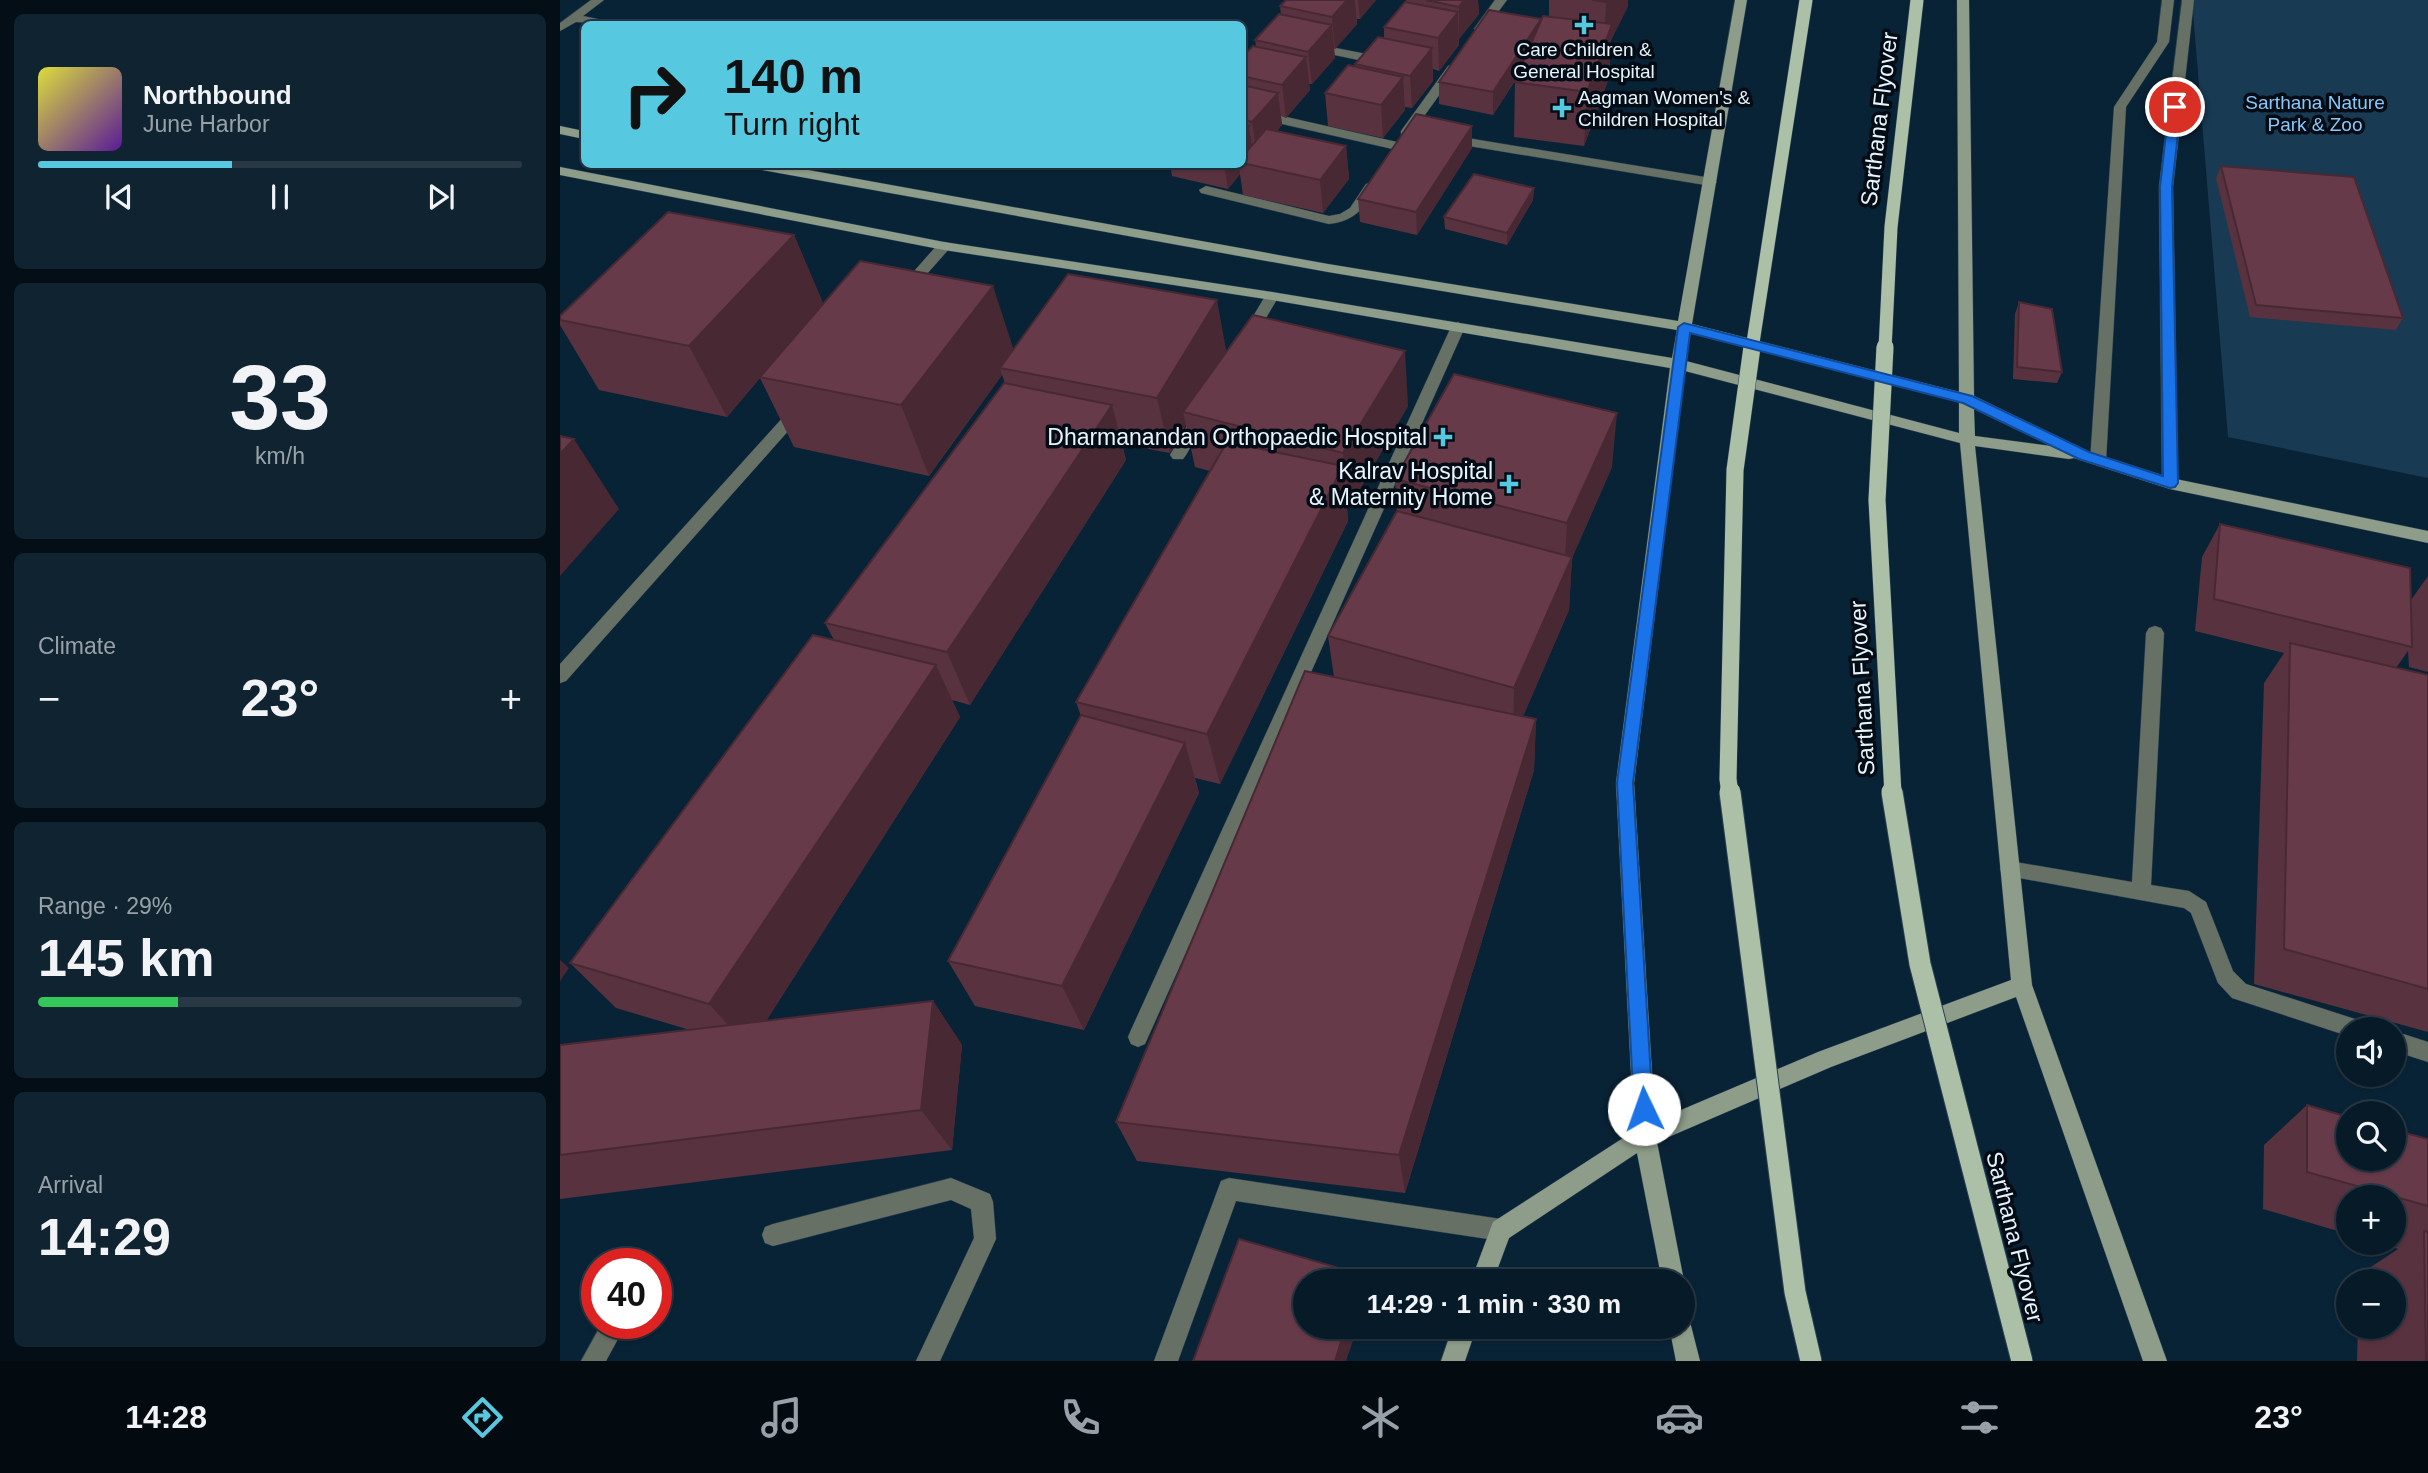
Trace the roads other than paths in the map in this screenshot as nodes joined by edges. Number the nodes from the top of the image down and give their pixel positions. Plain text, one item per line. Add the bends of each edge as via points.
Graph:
1 (598, 0) edge
2 (1741, 0) edge
3 (1806, 0) edge
4 (1917, 0) edge
5 (1962, 0) edge
6 (2168, 0) edge
7 (2188, 0) edge
8 (1493, 4) edge
9 (560, 9) edge
10 (577, 16) junction
11 (596, 21) edge
12 (560, 28) edge
13 (1303, 45) edge
14 (1395, 64) edge
15 (1246, 112) edge
16 (560, 130) edge
17 (581, 134) edge
18 (1421, 134) junction
19 (773, 168) edge
20 (560, 171) edge
21 (1375, 180) edge
22 (1711, 183) junction
23 (1206, 190) dead end
24 (944, 246) junction
25 (1272, 296) junction
26 (899, 297) edge
27 (1458, 327) junction
28 (1684, 327) junction
29 (1238, 352) edge
30 (1678, 363) junction
31 (1211, 398) edge
32 (807, 399) edge
33 (1967, 399) junction
34 (1967, 440) junction
35 (1178, 455) dead end
36 (2091, 458) junction
37 (2170, 483) junction
38 (2428, 537) edge
39 (2155, 633) dead end
40 (560, 676) edge
41 (2010, 869) junction
42 (2141, 891) junction
43 (2022, 985) junction
44 (2336, 1023) edge
45 (1138, 1037) dead end
46 (2406, 1045) edge
47 (2428, 1052) edge
48 (1645, 1136) junction
49 (1501, 1230) junction
50 (773, 1235) dead end
51 (1486, 1269) edge
52 (1671, 1269) edge
53 (606, 1339) edge
54 (1461, 1339) edge
55 (1684, 1339) edge
56 (593, 1361) edge
57 (928, 1361) edge
58 (1166, 1361) edge
59 (1453, 1361) edge
60 (1688, 1361) edge
61 (1811, 1361) edge
62 (2022, 1361) edge
63 (2155, 1361) edge

1 - 10 street
2 - 22 street
3 - 61 main road, bridge via 1735,470 1728,779 1795,1292
4 - 62 main road, Sarthana Flyover, bridge via 1891,227 1877,500 1890,778 1920,964
5 - 33 street
6 - 36 street via 2163,42 2120,107
7 - 37 street via 2166,187
8 - 18 street via 1468,47 1442,73
9 - 10 street
10 - 11 street
10 - 12 street
13 - 14 street
15 - 18 street via 1394,151
16 - 17 street
18 - 22 street
19 - 28 street
20 - 24 street
21 - 23 street via 1353,214 1329,220
22 - 28 street
24 - 25 street
24 - 26 street
25 - 27 street
25 - 29 street
27 - 30 street
27 - 45 street
28 - 30 street
28 - 33 street
30 - 34 street
30 - 48 street via 1625,783
31 - 35 street
32 - 40 street
33 - 34 street
33 - 36 street
34 - 36 street
34 - 41 street
36 - 37 street
37 - 38 street
39 - 42 street
41 - 42 street
41 - 43 street
42 - 44 street via 2189,900 2199,908 2225,976 2239,991
43 - 48 street via 1825,1059
43 - 63 street
46 - 47 street
48 - 49 street
48 - 52 street
49 - 51 street
49 - 58 street via 1229,1189
50 - 57 street via 951,1189 982,1202 985,1239
53 - 56 street
54 - 59 street
55 - 60 street

